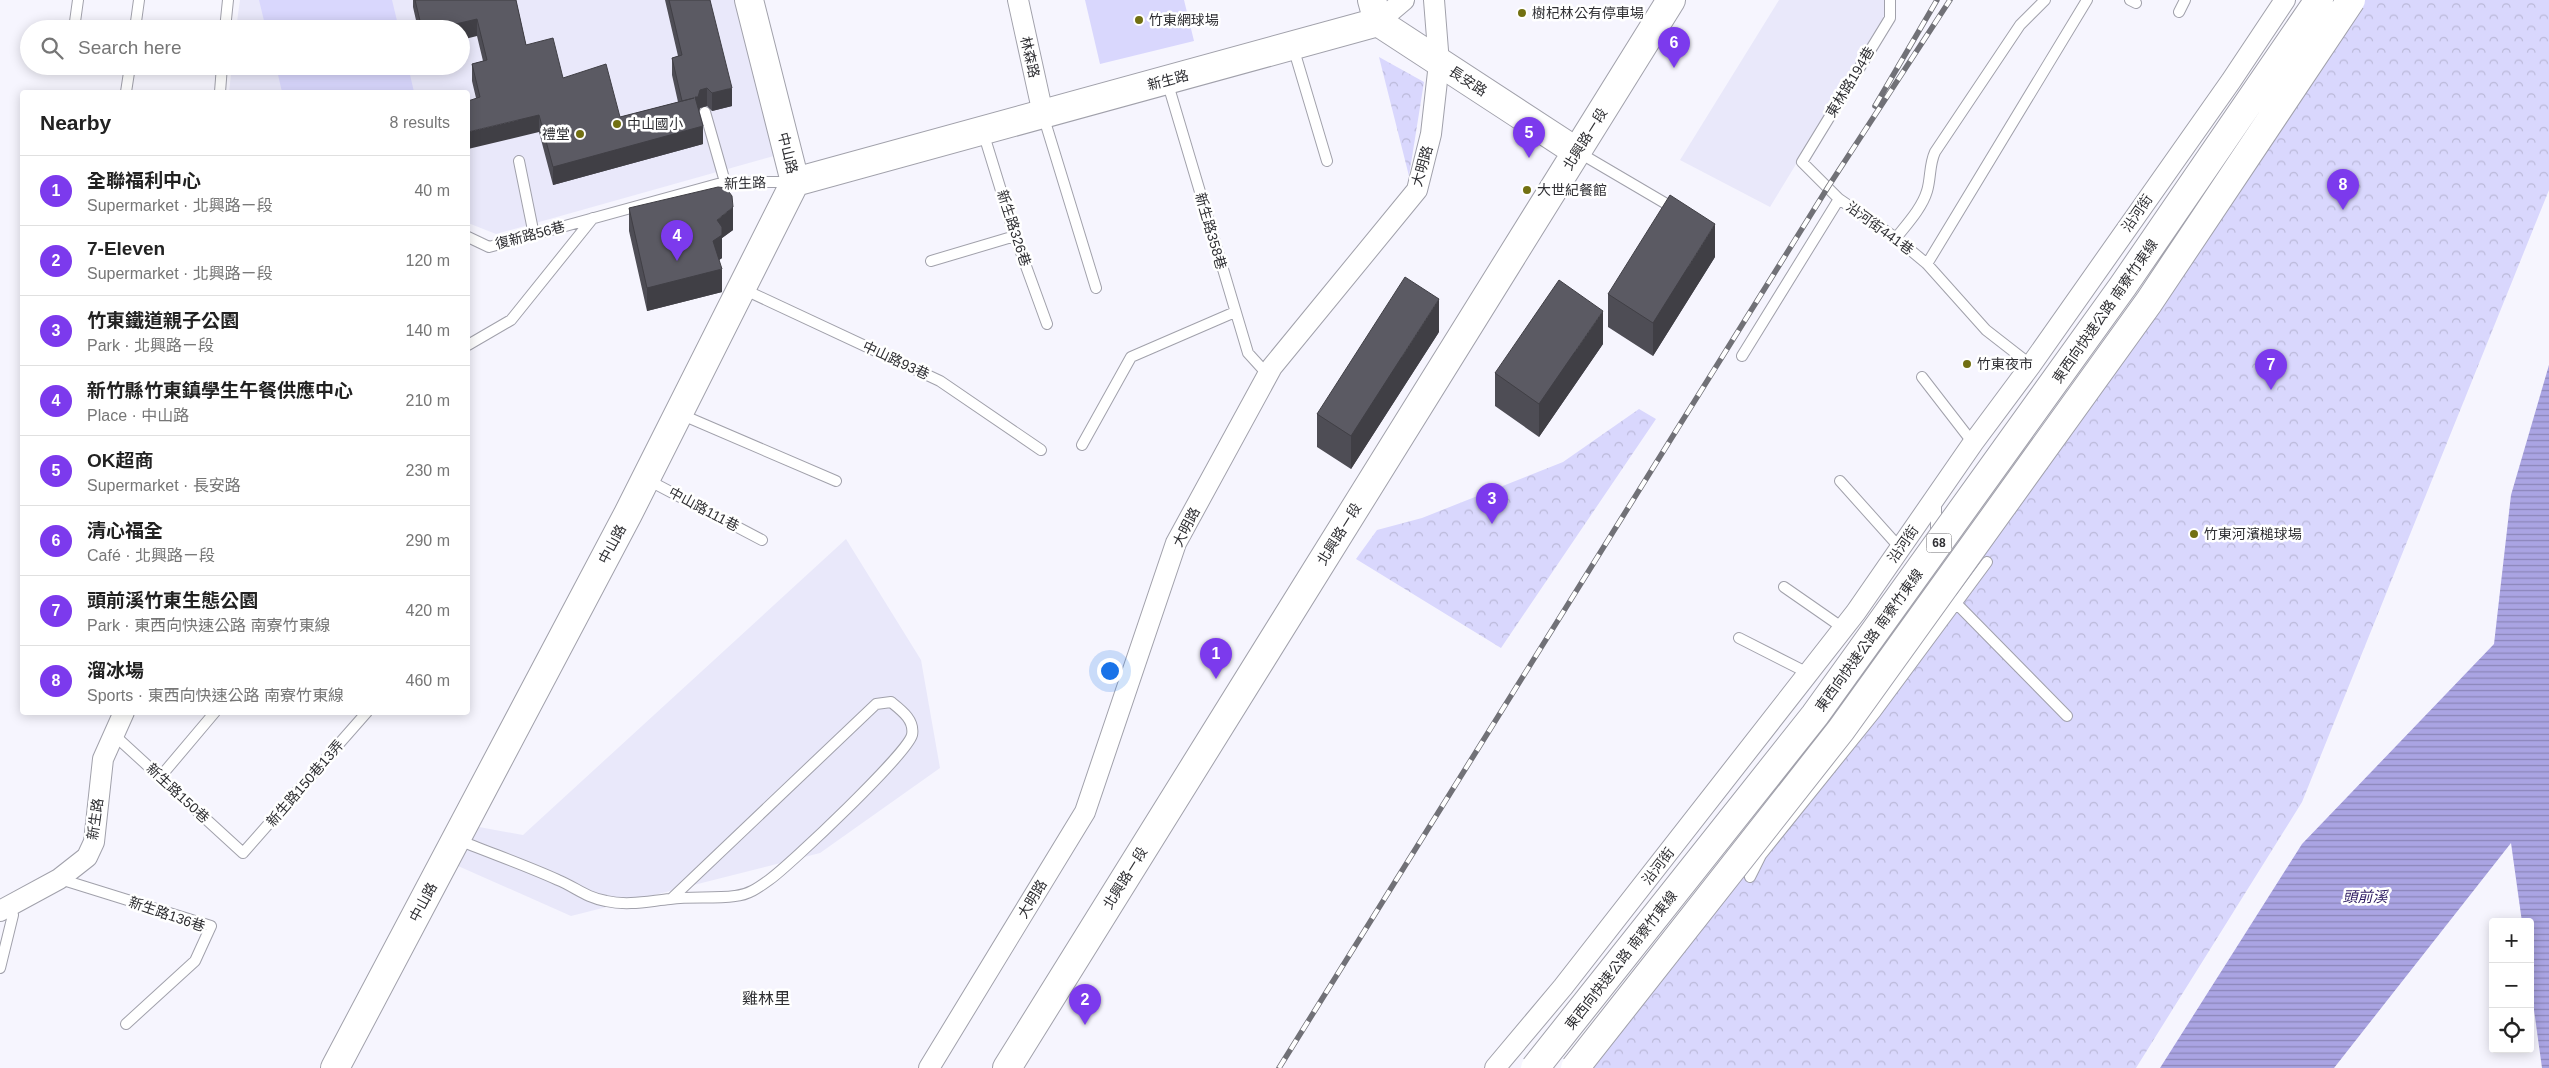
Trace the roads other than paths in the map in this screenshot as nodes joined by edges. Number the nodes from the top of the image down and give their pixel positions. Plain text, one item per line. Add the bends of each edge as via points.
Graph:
1 (78, 0) edge
2 (139, 0) edge
3 (228, 0) edge
4 (749, 0) edge
5 (1018, 0) edge
6 (1404, 0) edge
7 (1434, 0) edge
8 (1671, 0) edge
9 (1890, 0) edge
10 (2045, 0) edge
11 (2087, 0) edge
12 (2185, 0) edge
13 (2285, 0) edge
14 (2319, 0) edge
15 (2351, 0) edge
16 (1375, 11) edge
17 (2179, 12) dead end
18 (75, 20) edge
19 (136, 20) edge
20 (226, 20) edge
21 (1293, 46) junction
22 (1439, 63) junction
23 (129, 75) edge
24 (221, 75) edge
25 (1167, 80) junction
26 (126, 90) edge
27 (220, 90) edge
28 (705, 112) dead end
29 (1043, 114) junction
30 (983, 131) junction
31 (1577, 152) junction
32 (519, 161) dead end
33 (1327, 162) dead end
34 (725, 182) junction
35 (795, 182) junction
36 (1839, 199) junction
37 (1685, 215) edge
38 (593, 218) junction
39 (534, 235) junction
40 (1015, 236) junction
41 (470, 238) edge
42 (1896, 238) junction
43 (931, 261) dead end
44 (1927, 264) junction
45 (740, 287) junction
46 (1096, 288) dead end
47 (1235, 312) junction
48 (1047, 324) dead end
49 (470, 343) edge
50 (1742, 356) dead end
51 (2031, 366) junction
52 (1268, 375) junction
53 (1922, 377) dead end
54 (677, 413) junction
55 (1972, 443) junction
56 (1082, 445) dead end
57 (1041, 450) dead end
58 (645, 479) junction
59 (836, 481) dead end
60 (1840, 481) dead end
61 (1936, 497) junction
62 (762, 540) dead end
63 (1900, 548) junction
64 (1936, 560) dead end
65 (1987, 562) dead end
66 (1937, 578) dead end
67 (1784, 587) dead end
68 (1955, 604) junction
69 (1844, 628) junction
70 (1739, 638) dead end
71 (1808, 673) junction
72 (122, 715) edge
73 (212, 715) edge
74 (364, 715) edge
75 (2067, 716) dead end
76 (113, 734) junction
77 (160, 776) junction
78 (456, 839) junction
79 (242, 853) joint
80 (1750, 877) dead end
81 (59, 879) junction
82 (671, 899) junction
83 (5, 909) edge
84 (0, 968) edge
85 (126, 1024) dead end
86 (335, 1068) edge
87 (929, 1068) edge
88 (1007, 1068) edge
89 (1495, 1068) edge
90 (1535, 1068) edge
91 (1574, 1068) edge

1 - 18 lane
2 - 19 lane
3 - 20 lane
4 - 35 main road, 中山路
5 - 29 street, 林森路
6 - 16 street, 新生路
7 - 22 street, 大明路
8 - 31 main road, 北興路ㄧ段
9 - 36 lane, 東林路194巷 via 1890,18 1802,162
10 - 42 lane via 2020,25 1935,152 1921,204
11 - 44 lane
12 - 17 lane
13 - 51 street, 沿河街
14 - 90 main road, 東西向快速公路 南寮竹東線 / 68, bridge via 2124,286 1815,715
15 - 91 main road, 68, bridge via 2149,302 1841,730
16 - 21 main road, 新生路
16 - 22 main road, 長安路
21 - 25 main road, 新生路
21 - 33 lane
22 - 31 main road, 長安路
22 - 52 street, 大明路 via 1431,134 1417,190
23 - 26 lane
24 - 27 lane
25 - 29 main road, 新生路
25 - 47 lane, 新生路358巷
28 - 34 lane
29 - 30 main road, 新生路
29 - 46 lane
30 - 35 main road, 新生路
30 - 40 lane, 新生路326巷
31 - 37 lane
31 - 88 main road, 北興路ㄧ段
32 - 39 lane
34 - 35 lane, 新生路
34 - 38 lane, 新生路
35 - 45 main road, 中山路
36 - 42 lane, 沿河街441巷
36 - 50 lane, 沿河街441巷
38 - 39 lane, 復新路56巷
38 - 49 lane via 511,320
39 - 41 lane, 復新路56巷 via 490,247
40 - 43 lane
40 - 48 lane, 新生路326巷
42 - 44 lane, 沿河街441巷
44 - 51 lane, 沿河街441巷 via 1986,330
45 - 54 main road, 中山路
45 - 57 lane, 中山路93巷 via 940,380
47 - 52 lane, 新生路358巷 via 1248,353
47 - 56 lane via 1131,356
51 - 55 street, 沿河街
52 - 87 street, 大明路 via 1176,543 1085,812
53 - 55 lane
54 - 58 main road, 中山路
54 - 59 lane
55 - 61 street, 沿河街
58 - 62 lane, 中山路111巷
58 - 78 main road, 中山路
60 - 63 lane
61 - 63 street, 沿河街
61 - 64 lane
63 - 69 street, 沿河街
65 - 68 lane
66 - 68 lane
67 - 69 lane
68 - 75 lane
68 - 80 lane via 1876,712 1761,854
69 - 71 street, 沿河街
70 - 71 lane
71 - 89 street, 沿河街 via 1563,987
72 - 76 street, 新生路
73 - 77 lane
74 - 79 lane, 新生路150巷13弄
76 - 77 lane, 新生路150巷
76 - 81 street, 新生路 via 103,759 94,842 87,858
77 - 79 lane, 新生路150巷
78 - 82 lane via 560,880 586,896 609,902 644,904
78 - 86 main road, 中山路
81 - 83 street, 新生路
81 - 85 lane, 新生路136巷 via 211,926 195,961
82 - 82 lane via 735,896 751,892 770,880 801,853 907,744 912,735 911,723 903,711 890,702 876,704
83 - 84 lane via 13,915

